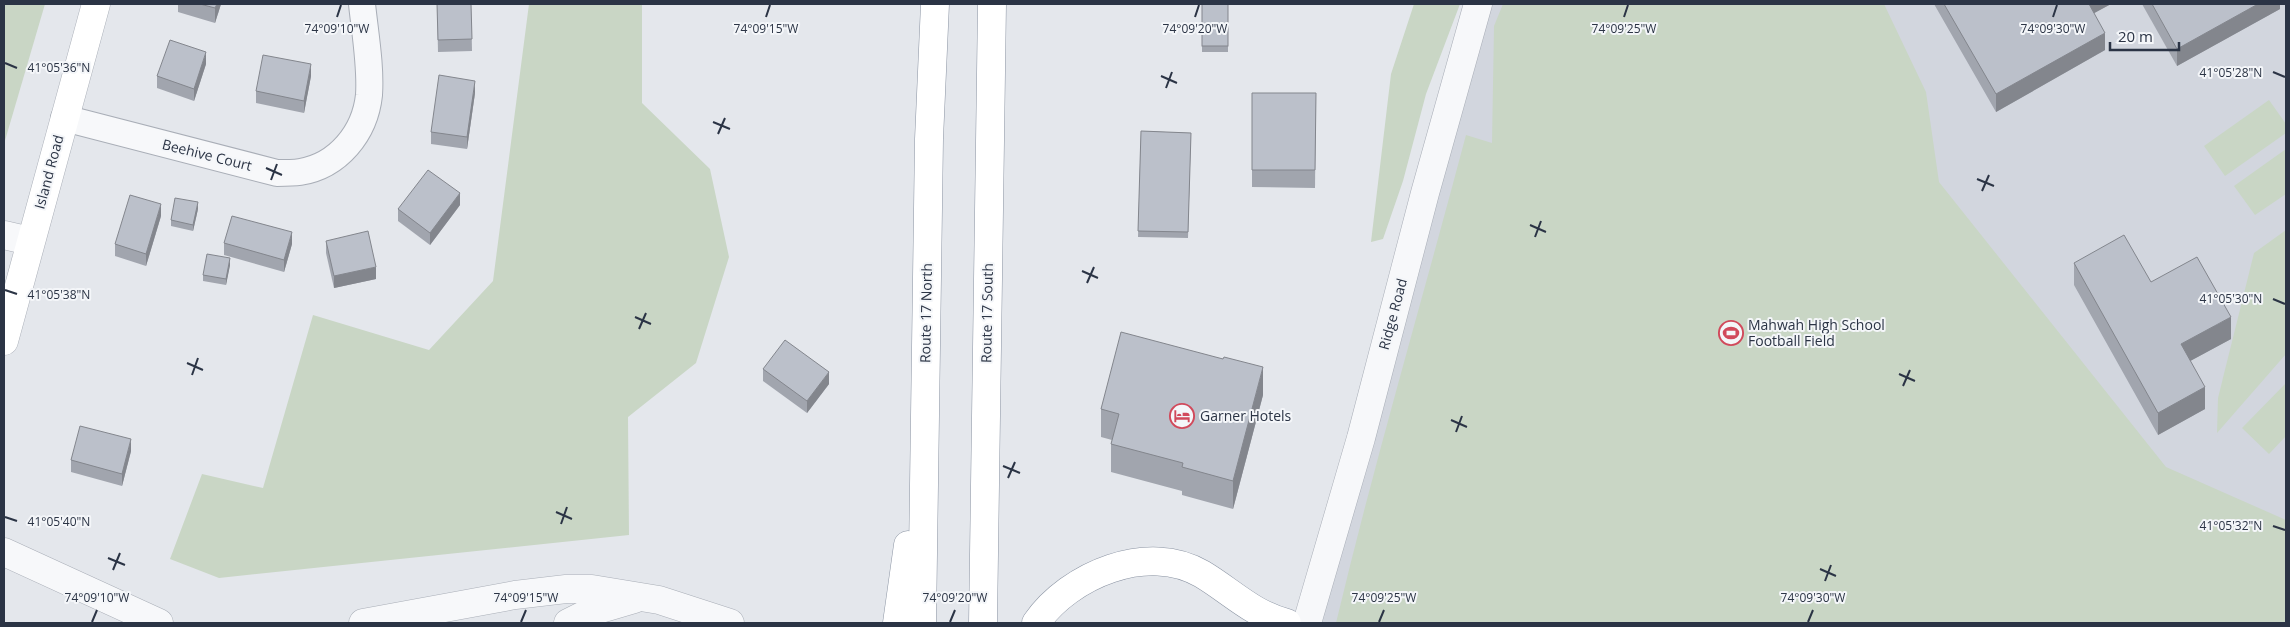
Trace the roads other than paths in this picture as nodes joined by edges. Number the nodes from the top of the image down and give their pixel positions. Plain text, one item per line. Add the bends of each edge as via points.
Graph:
1 (96, 4) edge
2 (362, 4) edge
3 (935, 4) edge
4 (992, 4) edge
5 (1478, 4) edge
6 (64, 118) junction
7 (4, 235) edge
8 (30, 241) junction
9 (4, 342) edge
10 (924, 445) junction
11 (4, 552) edge
12 (1228, 594) junction
13 (638, 598) junction
14 (408, 619) edge
15 (159, 623) edge
16 (363, 623) edge
17 (568, 623) edge
18 (730, 623) edge
19 (897, 623) edge
20 (922, 623) edge
21 (983, 623) edge
22 (1036, 623) edge
23 (1248, 623) edge
24 (1288, 623) edge
25 (1307, 623) edge

1 - 6 main road, Island Road
2 - 6 street, Beehive Court via 369,89 364,118 355,136 341,152 323,164 300,172 277,173
3 - 10 main road, Route 17 North via 929,139
4 - 21 main road, Route 17 South
5 - 25 street, Ridge Road via 1361,438
6 - 8 main road, Island Road
7 - 8 street
8 - 9 main road, Island Road
10 - 19 main road
10 - 20 main road, Route 17 North
11 - 15 street
12 - 22 main road via 1189,568 1160,560 1143,561 1112,568 1079,585 1052,605
12 - 23 main road
12 - 24 main road via 1254,610
13 - 14 street via 592,589 566,589 497,598
13 - 17 street via 590,612
13 - 18 street via 681,606
14 - 16 street

